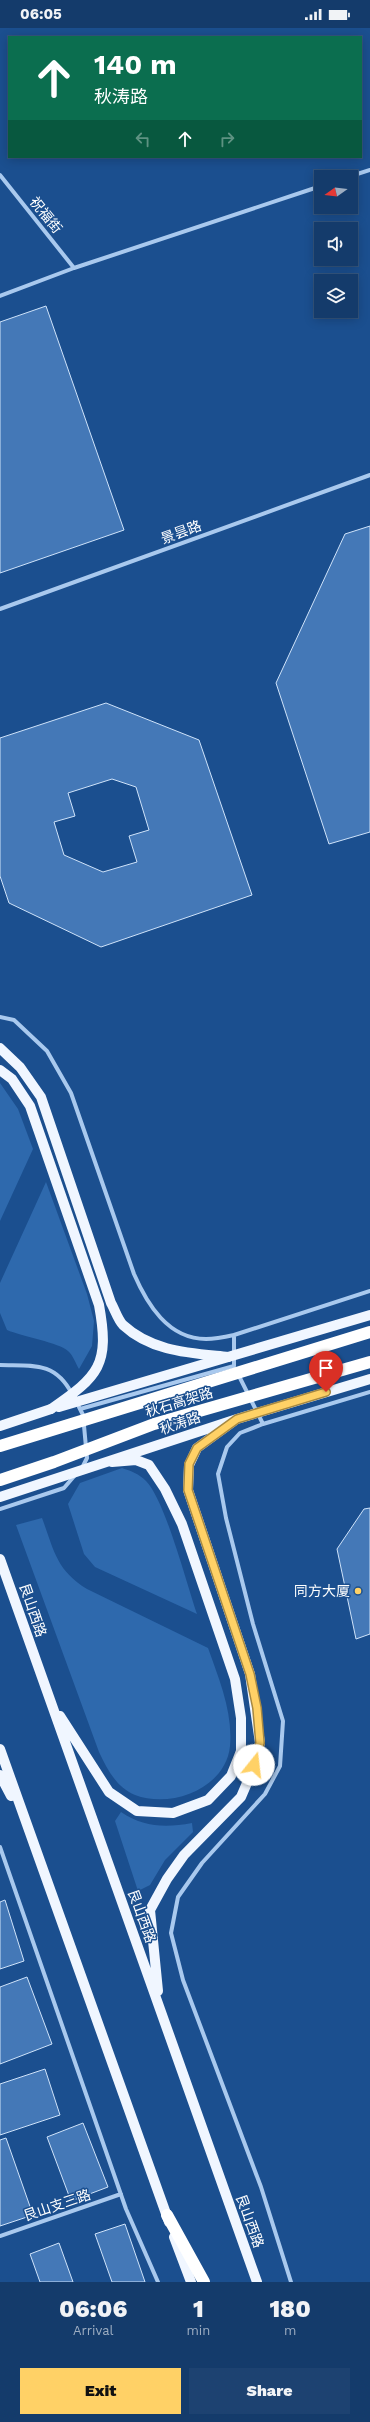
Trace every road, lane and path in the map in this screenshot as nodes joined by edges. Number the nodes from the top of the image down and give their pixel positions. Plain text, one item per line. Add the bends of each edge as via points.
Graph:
1 (370, 170) edge
2 (358, 174) edge
3 (0, 175) edge
4 (314, 188) edge
5 (74, 268) junction
6 (0, 296) edge
7 (370, 475) edge
8 (0, 609) edge
9 (0, 1016) edge
10 (0, 1048) edge
11 (0, 1070) edge
12 (370, 1291) edge
13 (370, 1315) edge
14 (370, 1332) edge
15 (234, 1335) junction
16 (232, 1362) junction
17 (370, 1362) edge
18 (0, 1366) edge
19 (236, 1372) junction
20 (370, 1379) edge
21 (370, 1392) edge
22 (80, 1408) junction
23 (51, 1409) junction
24 (83, 1416) junction
25 (237, 1419) junction
26 (263, 1424) junction
27 (0, 1426) edge
28 (0, 1446) edge
29 (106, 1463) junction
30 (0, 1480) edge
31 (0, 1497) edge
32 (0, 1509) edge
33 (0, 1559) edge
34 (51, 1702) junction
35 (0, 1748) edge
36 (0, 1775) edge
37 (27, 1825) junction
38 (0, 1847) edge
39 (160, 2007) junction
40 (121, 2194) junction
41 (167, 2215) junction
42 (0, 2236) edge
43 (158, 2282) edge
44 (191, 2282) edge
45 (204, 2282) edge
46 (257, 2282) edge
47 (291, 2282) edge

1 - 2 street
3 - 5 street, 祝福街
4 - 5 street
5 - 6 street
7 - 8 street, 景昙路
9 - 15 street via 14,1020 47,1051 71,1093 134,1274 146,1301 163,1322 183,1334 205,1339
10 - 16 main road via 20,1067 41,1097 111,1303 123,1324 149,1342 173,1350
11 - 23 main road, bridge via 12,1079 30,1106 99,1305 104,1334 102,1356 94,1372 83,1387
12 - 15 street
13 - 16 main road, bridge
14 - 28 highway, 秋石高架路, bridge
15 - 16 street
16 - 19 street
16 - 22 street
16 - 23 main road, bridge
17 - 30 highway, 秋石高架路, bridge via 154,1424
18 - 22 street via 45,1366 66,1382
19 - 24 street
19 - 26 street
20 - 25 main road, 秋涛路, bridge
21 - 26 street
22 - 24 street
23 - 27 main road
24 - 32 street via 87,1458 64,1488
25 - 29 main road, 秋涛路, bridge
25 - 39 main road via 197,1448 189,1464 188,1490 250,1674 257,1708 260,1743 241,1797 184,1855 150,1910
26 - 47 street via 240,1433 227,1447 218,1474 226,1518 253,1624 283,1721 280,1766 265,1794 202,1863 178,1897 171,1933 183,1980 261,2187
29 - 31 main road, 秋涛路, bridge
29 - 34 main road via 136,1460 149,1465 165,1489 182,1524 235,1679 241,1718 241,1751 231,1776 208,1800 174,1813 137,1811 109,1792
33 - 34 main road, 艮山西路
34 - 39 main road, 艮山西路
35 - 37 main road
36 - 37 main road
37 - 41 main road
38 - 40 street
39 - 46 main road, 艮山西路
40 - 42 street, 艮山支三路
40 - 43 street
41 - 44 main road
41 - 45 highway

